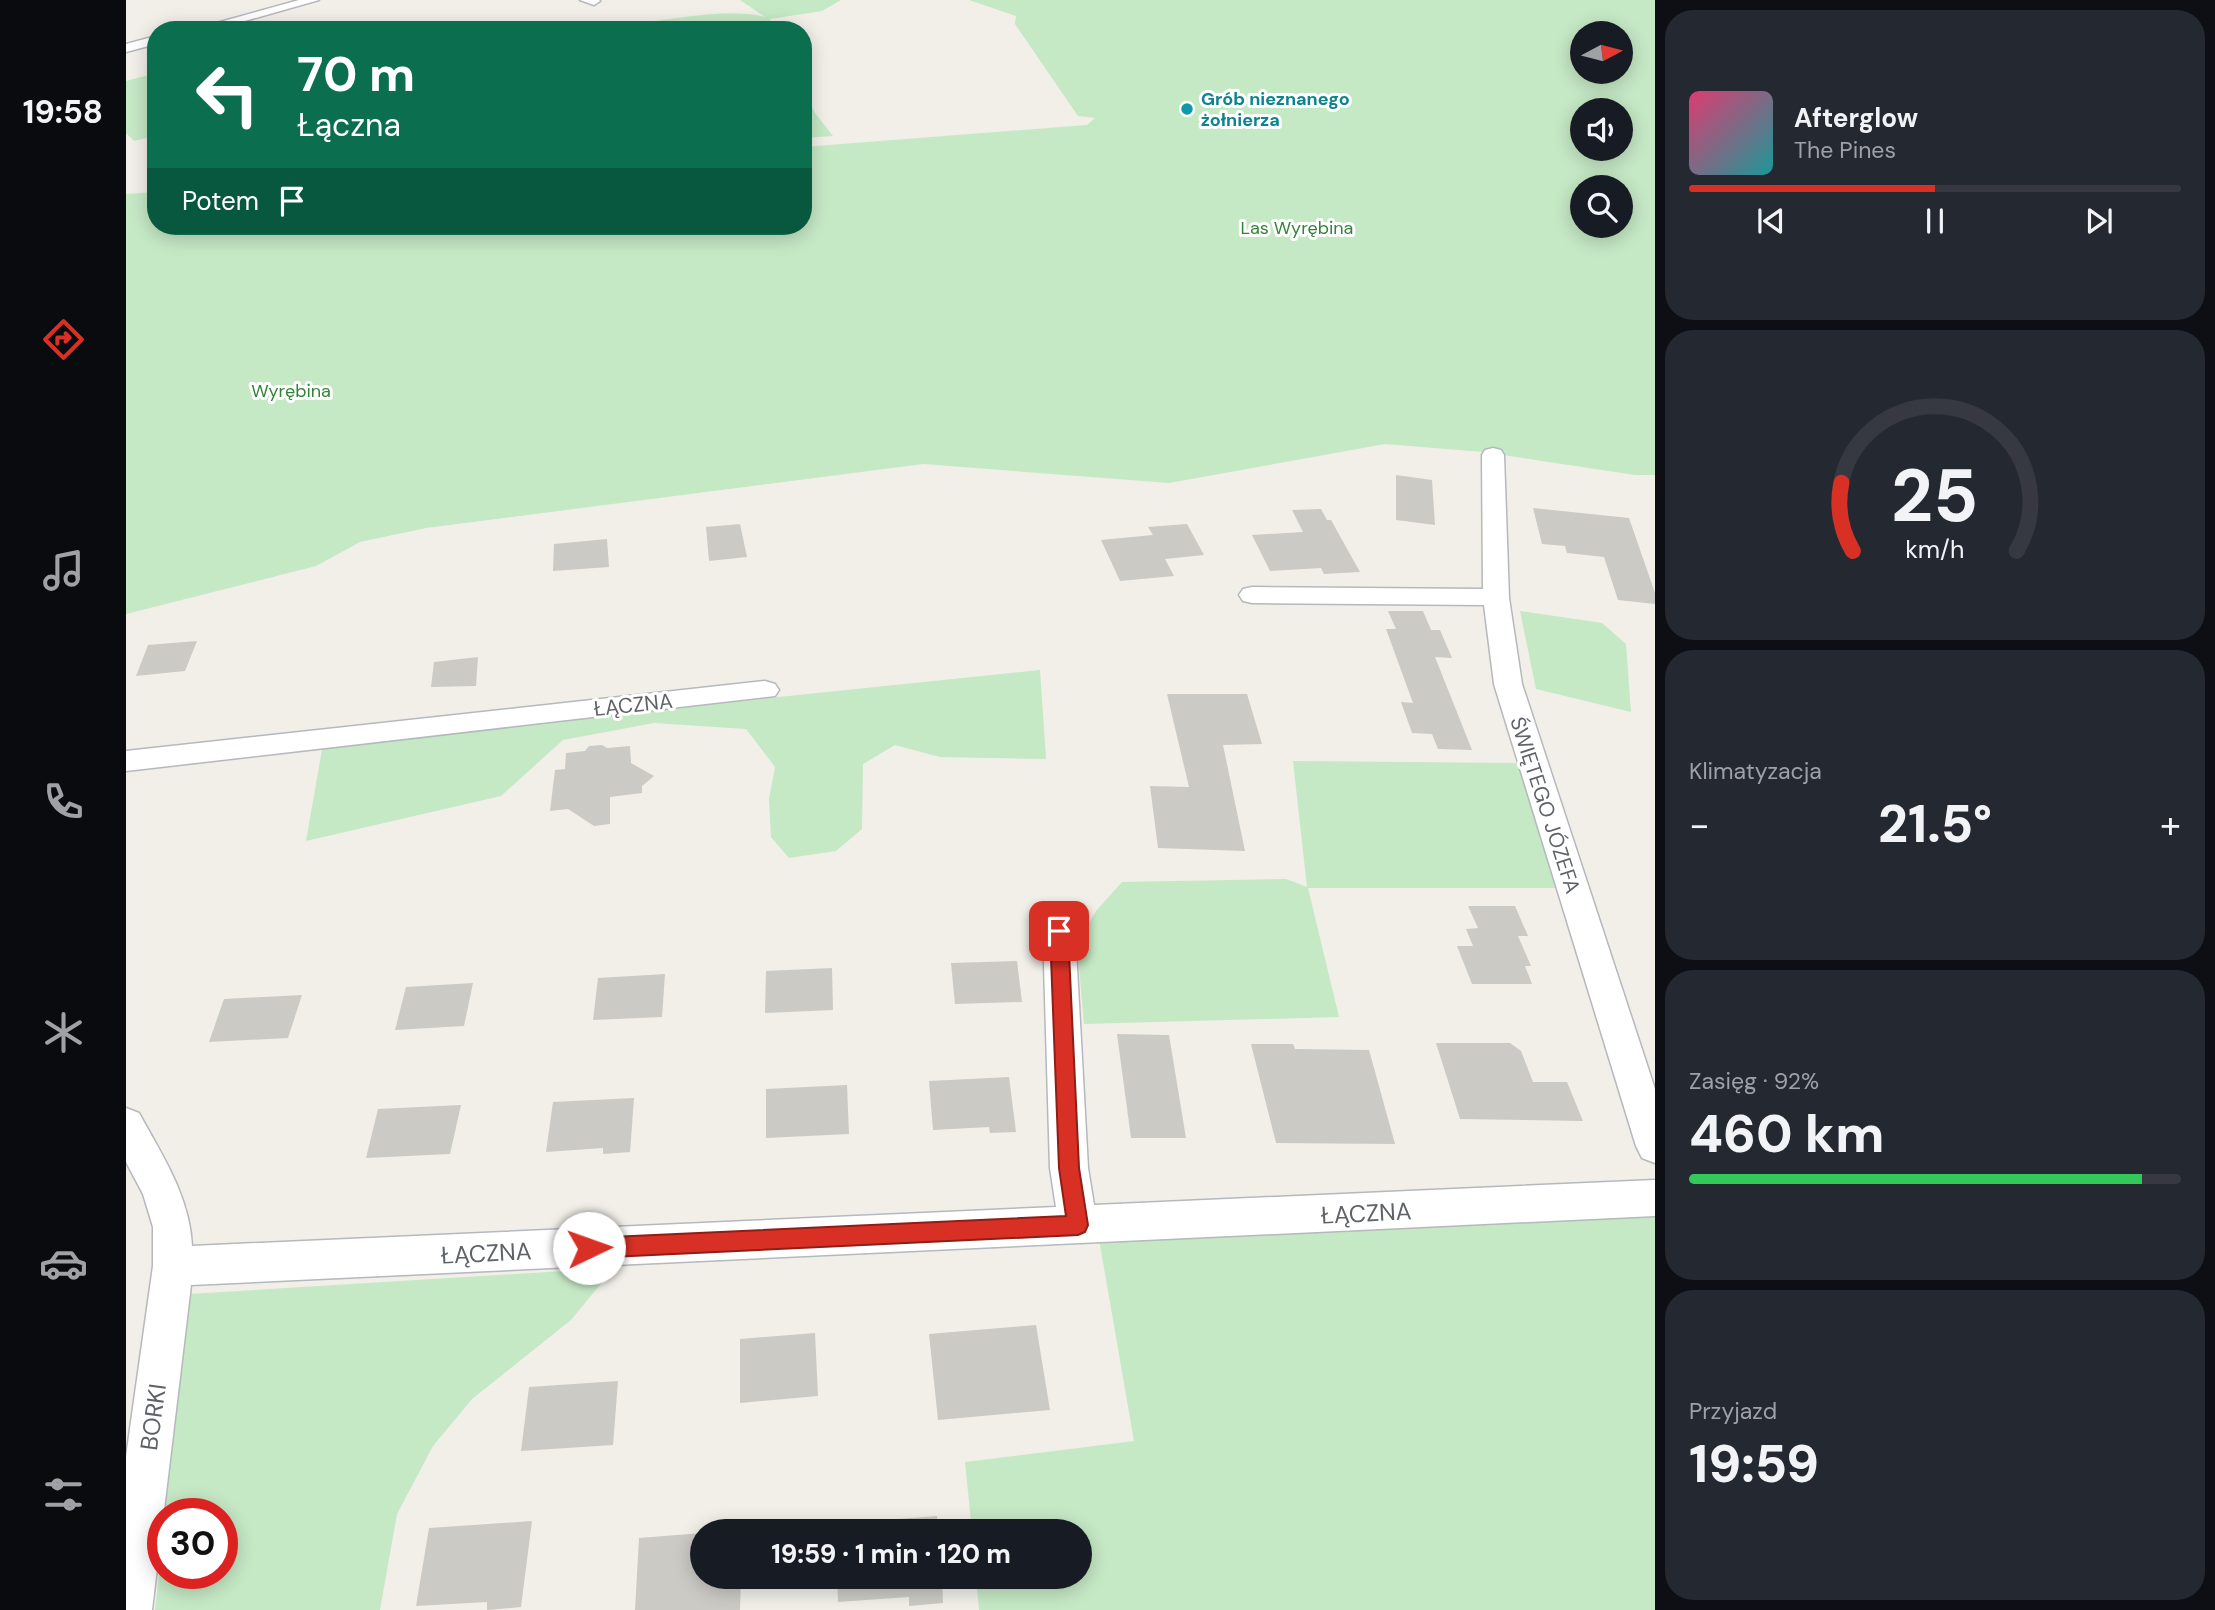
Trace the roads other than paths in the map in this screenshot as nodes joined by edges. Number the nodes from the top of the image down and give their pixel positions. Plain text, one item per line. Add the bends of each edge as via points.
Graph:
1 (313, 0) edge
2 (232, 21) edge
3 (147, 42) edge
4 (126, 48) edge
5 (1493, 454) dead end
6 (1252, 595) dead end
7 (1496, 598) junction
8 (765, 690) dead end
9 (126, 761) edge
10 (1059, 931) dead end
11 (126, 1125) edge
12 (1655, 1146) edge
13 (1655, 1198) edge
14 (1078, 1225) junction
15 (173, 1266) junction
16 (128, 1610) edge

1 - 2 street
3 - 4 street
5 - 7 street, ŚWIĘTEGO JÓZEFA
6 - 7 street
7 - 12 street, ŚWIĘTEGO JÓZEFA via 1515,711
8 - 9 street, ŁĄCZNA
10 - 14 street via 1069,1168
11 - 15 street via 161,1190 172,1227
13 - 14 street, ŁĄCZNA
14 - 15 street, ŁĄCZNA
15 - 16 street, BORKI

